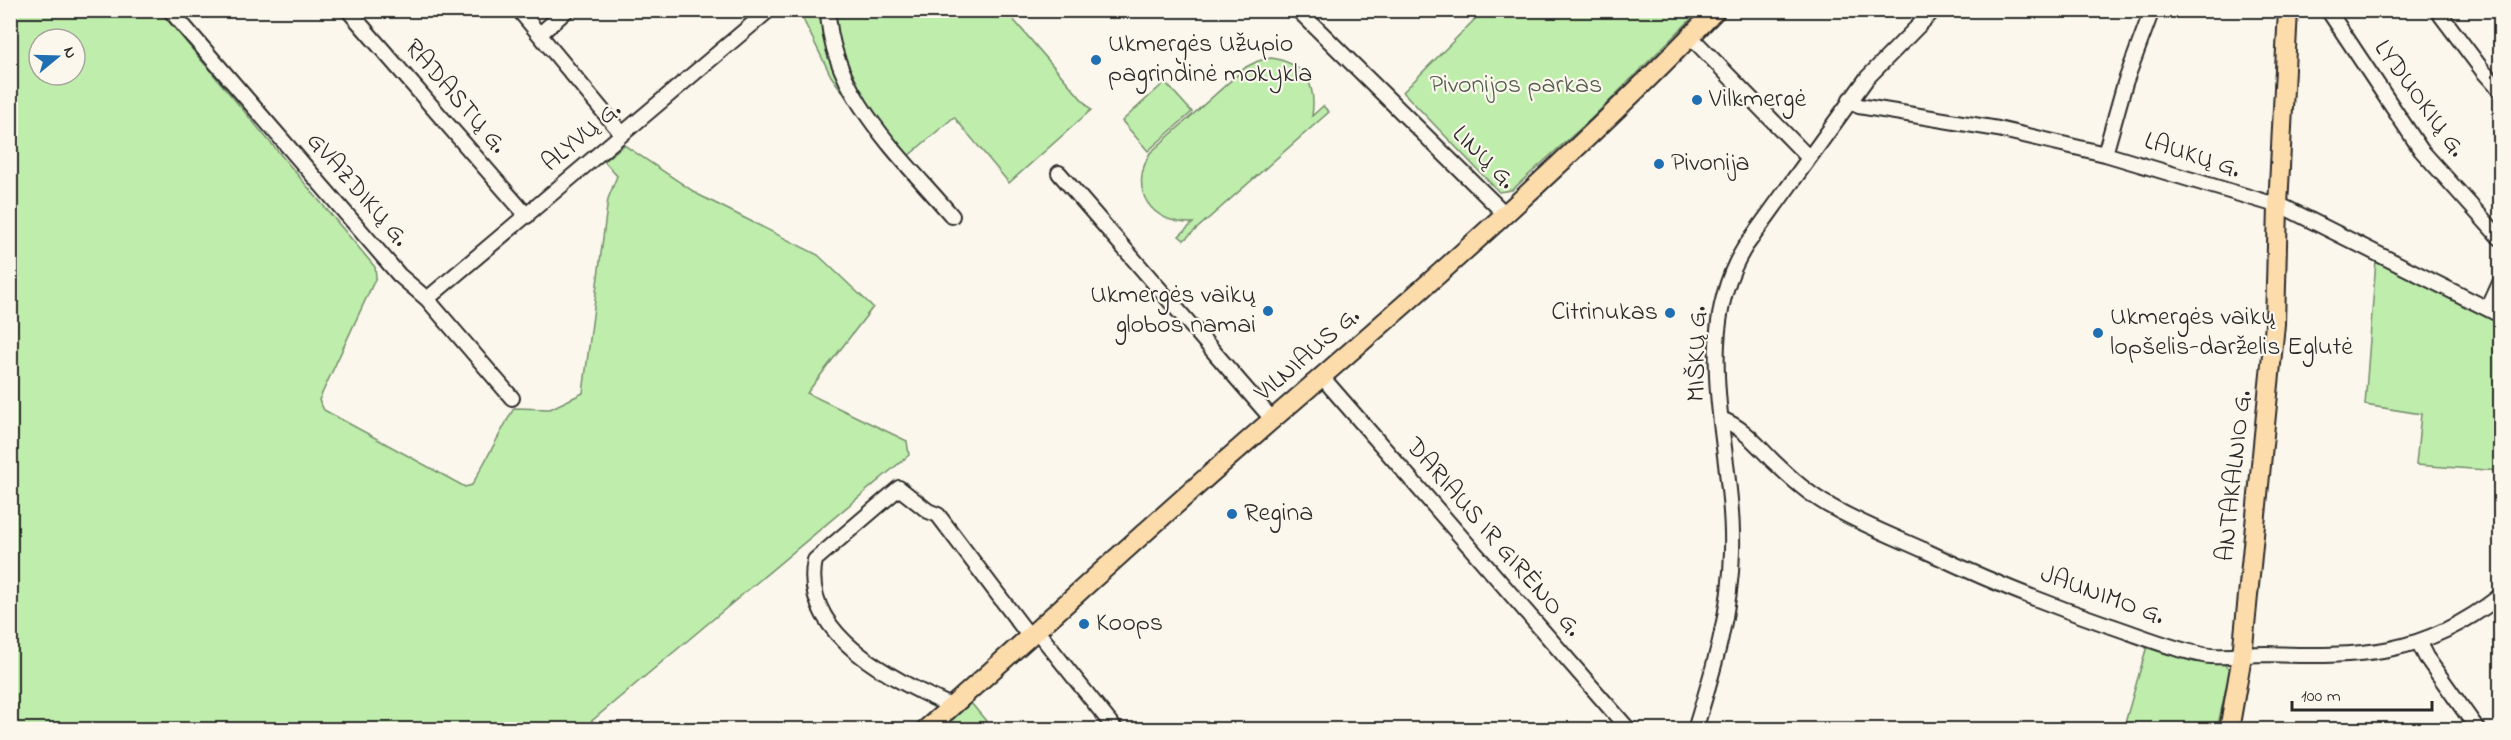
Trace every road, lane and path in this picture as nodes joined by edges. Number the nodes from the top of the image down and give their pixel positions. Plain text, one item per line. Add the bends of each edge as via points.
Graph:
1 (348, 10) edge
2 (519, 10) edge
3 (567, 10) edge
4 (769, 10) edge
5 (828, 10) edge
6 (1298, 10) edge
7 (1716, 10) edge
8 (1934, 10) edge
9 (2152, 10) edge
10 (2288, 10) edge
11 (2328, 10) edge
12 (2437, 10) edge
13 (170, 11) edge
14 (540, 34) junction
15 (1691, 37) junction
16 (2500, 90) edge
17 (1850, 99) junction
18 (622, 134) junction
19 (2105, 154) junction
20 (1808, 157) junction
21 (1059, 173) dead end
22 (2278, 206) junction
23 (1506, 215) junction
24 (527, 216) junction
25 (952, 216) dead end
26 (2500, 238) edge
27 (2500, 283) edge
28 (427, 299) junction
29 (2494, 312) edge
30 (1322, 377) junction
31 (512, 398) dead end
32 (1272, 419) junction
33 (1721, 419) junction
34 (2500, 596) edge
35 (1034, 634) junction
36 (2419, 643) junction
37 (2242, 656) junction
38 (951, 706) junction
39 (925, 729) edge
40 (1116, 729) edge
41 (1629, 729) edge
42 (1695, 729) edge
43 (2229, 729) edge
44 (2478, 729) edge

1 - 24 street, RADASTŲ G.
2 - 14 street
3 - 14 street
4 - 18 street, ALYVŲ G.
5 - 25 street via 829,28 842,71 869,118
6 - 23 street, LINŲ G.
7 - 15 main road, VILNIAUS G.
8 - 17 street, MIŠKŲ G.
9 - 19 street via 2125,82
10 - 22 main road, ANTAKALNIO G.
11 - 26 street, LYDUOKIŲ G. via 2421,150
12 - 16 street
13 - 28 street, GVAZDIKŲ G. via 399,275
14 - 18 street
15 - 20 street
15 - 23 main road, VILNIAUS G.
17 - 19 street, LAUKŲ G. via 1859,106 1998,129
17 - 20 street, MIŠKŲ G.
18 - 24 street, ALYVŲ G.
19 - 22 street, LAUKŲ G.
20 - 33 street, MIŠKŲ G. via 1728,278 1718,320
21 - 32 street
22 - 29 street, LAUKŲ G.
22 - 37 main road, ANTAKALNIO G. via 2275,324
23 - 30 main road, VILNIAUS G.
24 - 28 street, ALYVŲ G.
27 - 29 street
28 - 31 street, GVAZDIKŲ G.
30 - 32 main road, VILNIAUS G.
30 - 41 street, DARIAUS IR GIRĖNO G.
32 - 35 main road, VILNIAUS G.
33 - 37 street, JAUNIMO G. via 1742,429 1809,494 1983,578 2179,649 2226,658
33 - 42 street, MIŠKŲ G. via 1732,524 1731,579 1724,628
34 - 36 street, JAUNIMO G. via 2478,614
35 - 38 main road, VILNIAUS G.
35 - 38 street via 938,515 899,488 815,560 812,577 823,617 859,654 900,682
35 - 40 street
36 - 37 street, JAUNIMO G. via 2346,656
36 - 44 street
37 - 43 main road, ANTAKALNIO G.
38 - 39 main road, VILNIAUS G.

